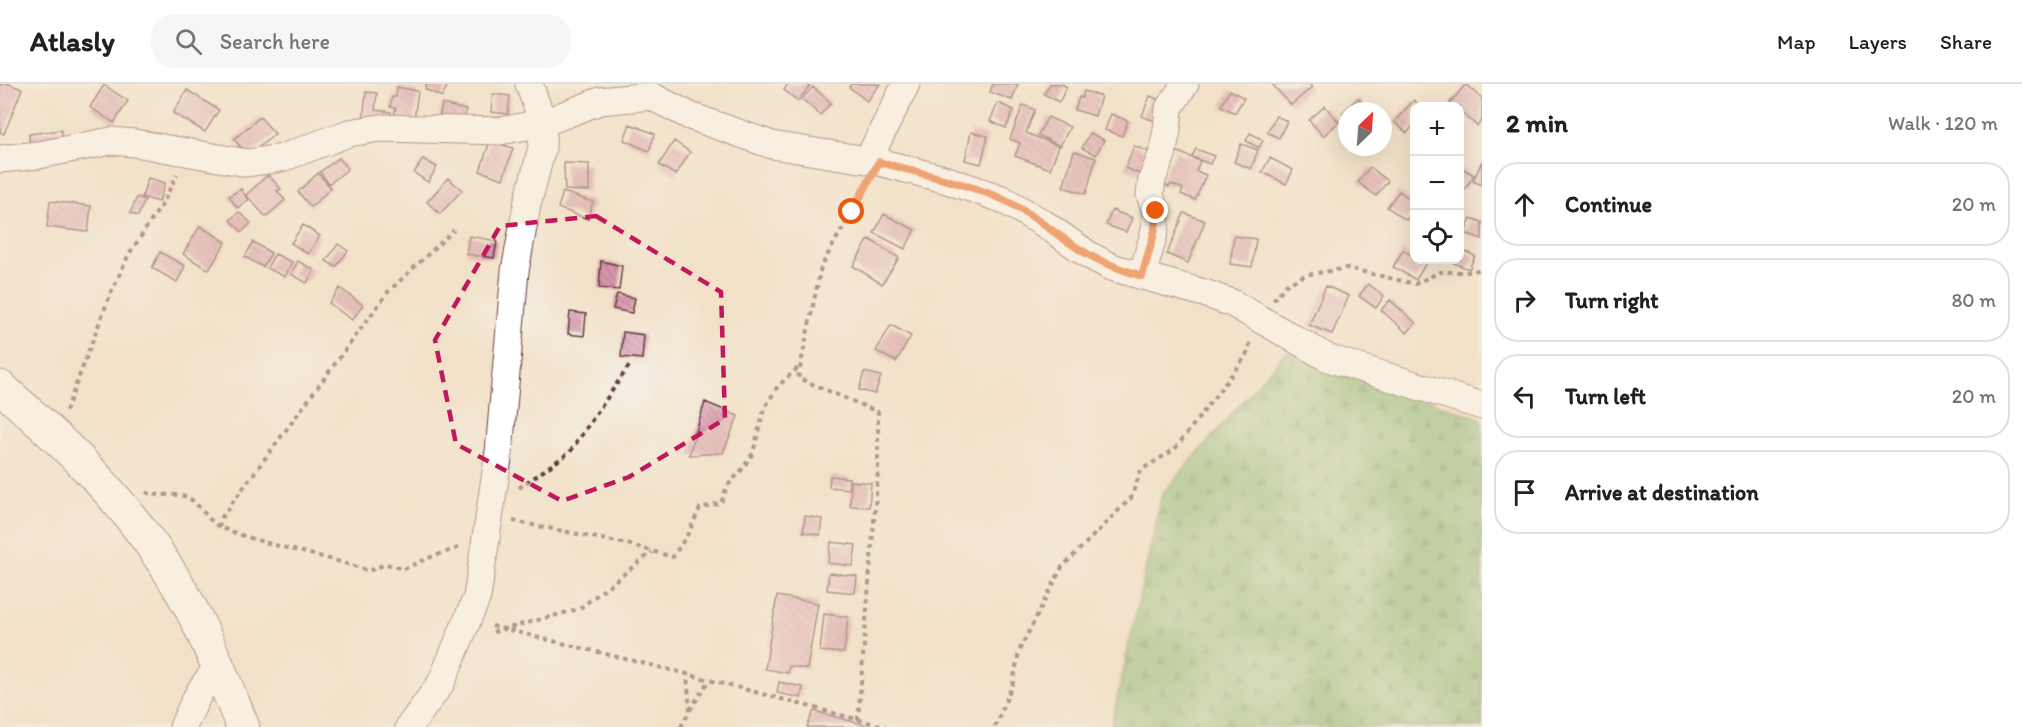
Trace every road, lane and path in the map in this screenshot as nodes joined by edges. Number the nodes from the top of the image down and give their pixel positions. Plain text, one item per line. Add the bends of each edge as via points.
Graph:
1 (529, 84) edge
2 (906, 84) edge
3 (1185, 84) edge
4 (645, 90) edge
5 (543, 123) junction
6 (187, 152) junction
7 (0, 159) edge
8 (873, 161) junction
9 (454, 230) dead end
10 (1482, 268) edge
11 (1142, 276) junction
12 (1258, 317) junction
13 (631, 363) dead end
14 (0, 387) edge
15 (1482, 406) edge
16 (60, 440) junction
17 (518, 489) dead end
18 (219, 527) dead end
19 (653, 551) dead end
20 (468, 620) junction
21 (493, 632) dead end
22 (218, 669) junction
23 (687, 674) junction
24 (709, 680) junction
25 (688, 713) junction
26 (858, 720) junction
27 (183, 727) edge
28 (243, 727) edge
29 (409, 727) edge
30 (681, 727) edge
31 (886, 727) edge
32 (995, 727) edge

1 - 5 street
2 - 8 street
3 - 11 street via 1169,108 1162,154 1152,179 1155,230
4 - 5 street via 600,101
4 - 8 street via 690,116 772,145
5 - 6 street via 500,131 380,128 348,133 282,158 248,163
5 - 20 street via 542,148 515,271 499,452 477,597
6 - 7 street via 111,141
6 - 16 path via 163,203 129,254 108,300 62,421
8 - 11 street via 1002,199 1089,255 1111,267
8 - 26 path via 821,267 798,378 878,412 878,471
9 - 18 path via 388,292 221,518
10 - 12 path via 1473,272 1440,272 1415,284 1347,268 1305,275 1286,285
11 - 12 street via 1204,293
12 - 15 street via 1329,358
12 - 32 path via 1246,356 1210,405 1175,449 1141,470 1131,498 1062,567 1019,651 1013,684
13 - 17 path via 570,452
14 - 16 street
16 - 22 street via 147,537 184,595
19 - 21 path via 579,609
20 - 23 path
20 - 29 street via 441,683
22 - 27 street via 200,689
22 - 28 street
23 - 24 path
23 - 25 path
24 - 25 path
24 - 26 path
25 - 30 path
26 - 31 path

